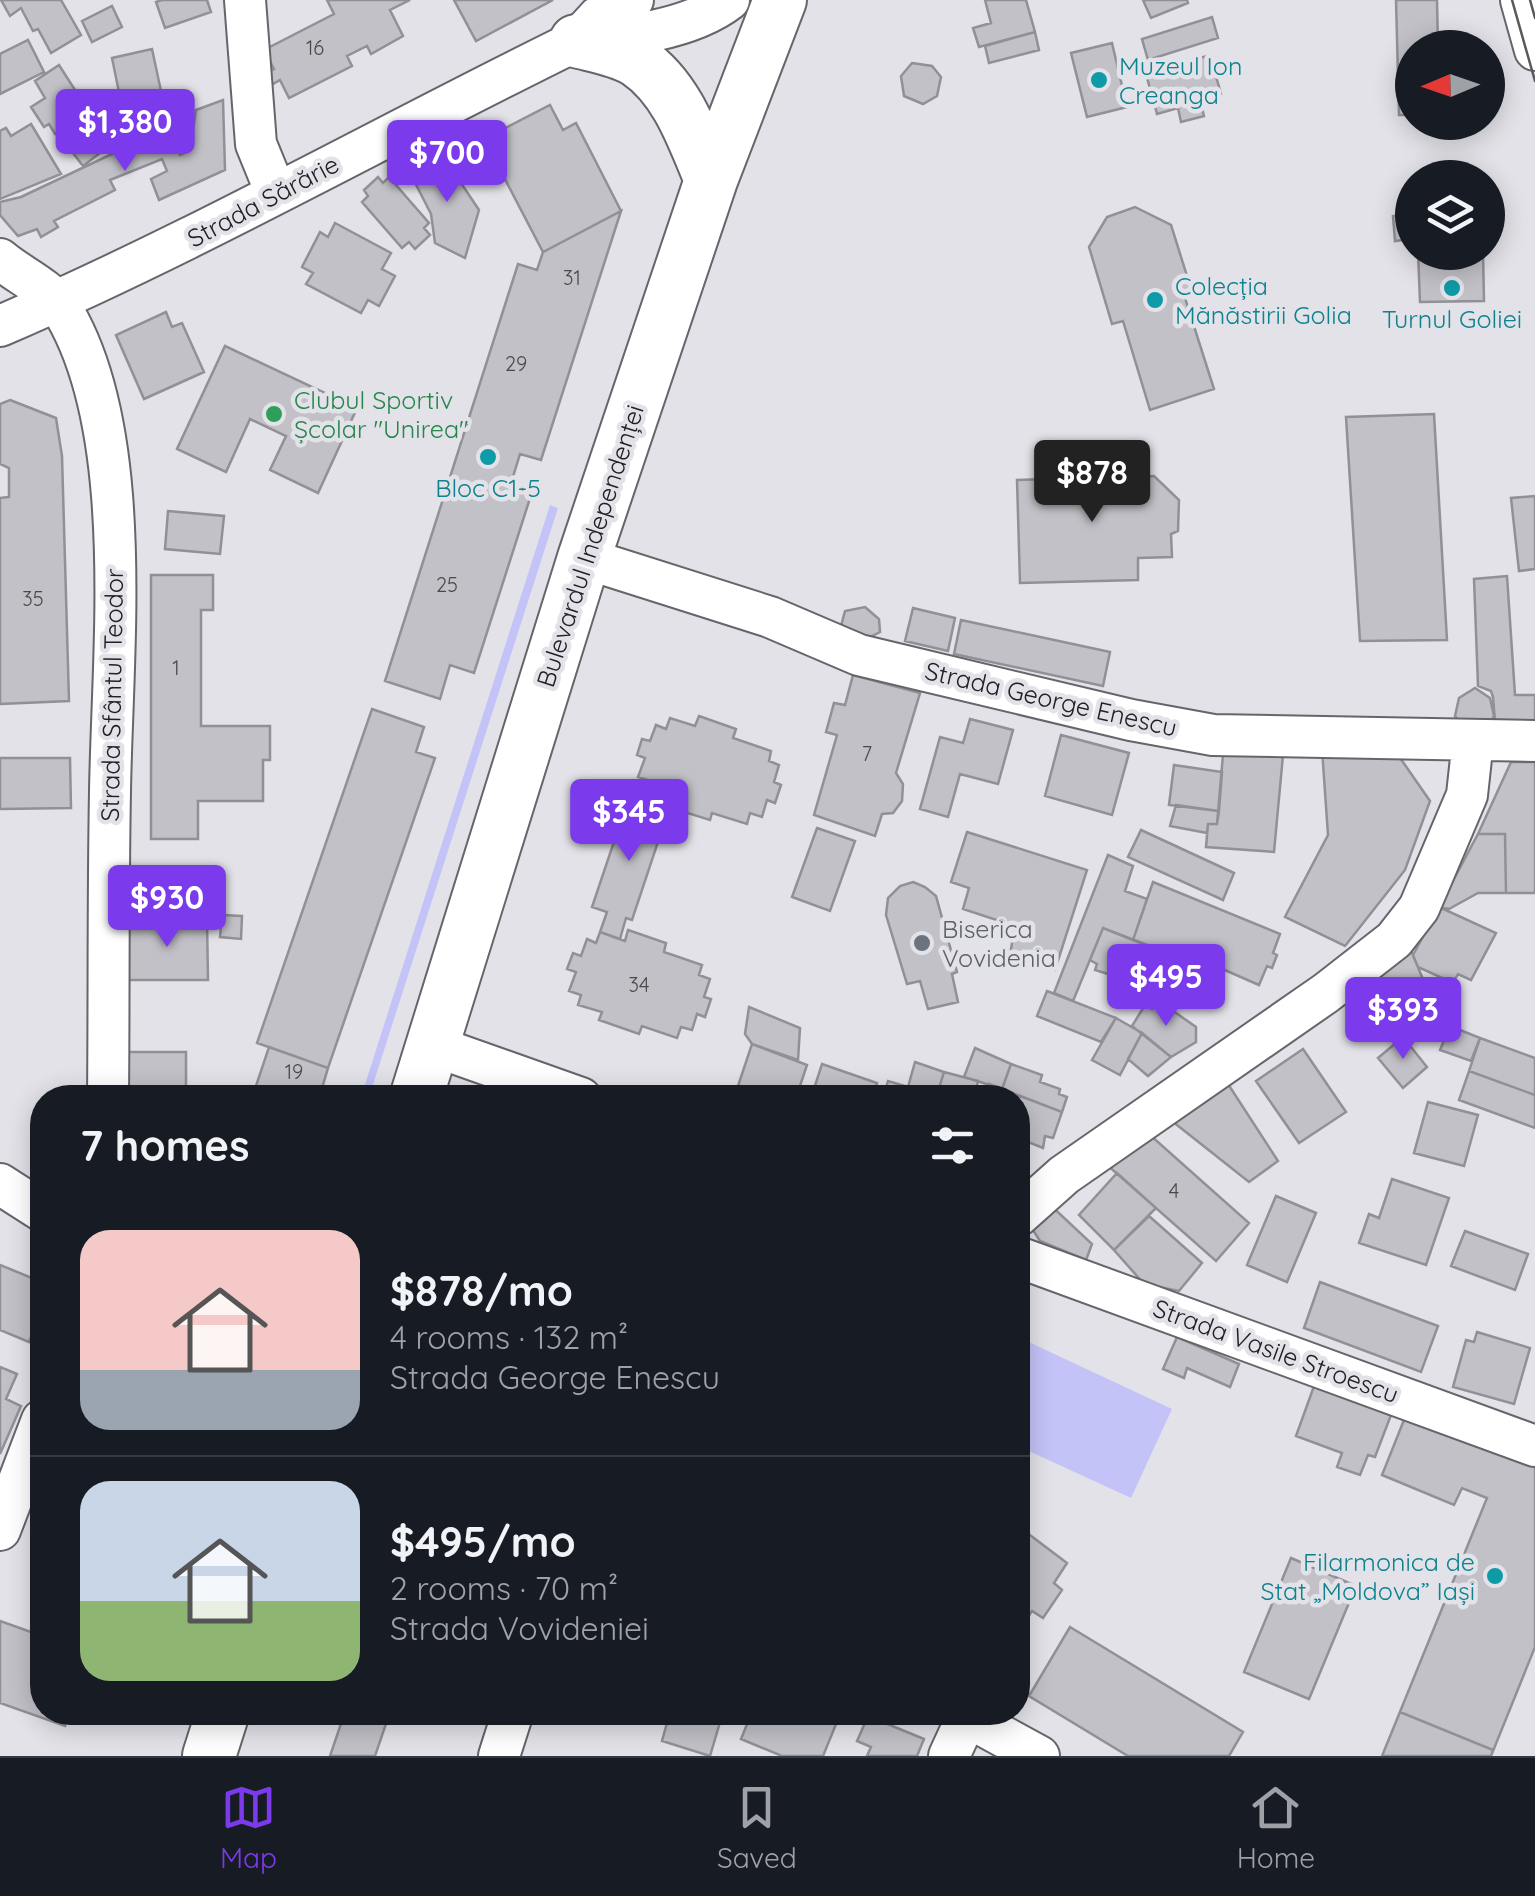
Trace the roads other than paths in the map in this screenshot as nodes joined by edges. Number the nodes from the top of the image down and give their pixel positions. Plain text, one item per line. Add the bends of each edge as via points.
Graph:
1 (245, 0) edge
2 (633, 0) edge
3 (729, 0) edge
4 (780, 0) edge
5 (1521, 0) edge
6 (576, 41) junction
7 (1535, 50) edge
8 (711, 180) junction
9 (276, 193) junction
10 (0, 259) edge
11 (58, 302) junction
12 (0, 326) edge
13 (584, 558) junction
14 (1473, 740) junction
15 (1535, 742) edge
16 (434, 1046) junction
17 (108, 1085) edge
18 (420, 1085) edge
19 (544, 1085) edge
20 (0, 1184) edge
21 (30, 1203) edge
22 (1030, 1205) edge
23 (1030, 1261) edge
24 (1535, 1446) edge
25 (30, 1451) edge
26 (0, 1530) edge
27 (218, 1725) edge
28 (509, 1725) edge
29 (959, 1725) edge
30 (981, 1725) edge
31 (209, 1756) edge
32 (499, 1756) edge
33 (949, 1756) edge
34 (1039, 1756) edge

1 - 9 street via 256,144
2 - 6 street, Strada Sărărie via 598,18
3 - 6 street, Strada Sărărie via 636,36
4 - 8 main road, Bulevardul Independenței
5 - 7 street
6 - 8 main road via 635,59 668,89
6 - 9 street, Strada Sărărie
8 - 13 main road, Bulevardul Independenței
9 - 11 street, Strada Sărărie
10 - 11 street
11 - 12 street, Strada Sărărie
11 - 17 street, Strada Sfântul Teodor via 92,376 110,458
13 - 14 street, Strada George Enescu via 770,617 859,655 1130,720 1213,735
13 - 16 main road, Bulevardul Independenței
14 - 15 street, Strada George Enescu
14 - 22 street via 1468,795 1419,908 1394,940
16 - 18 main road, Bulevardul Independenței
16 - 19 street
20 - 21 street
23 - 24 street, Strada Vasile Stroescu
25 - 26 street
27 - 31 main road
28 - 32 street
29 - 33 street
30 - 34 street

